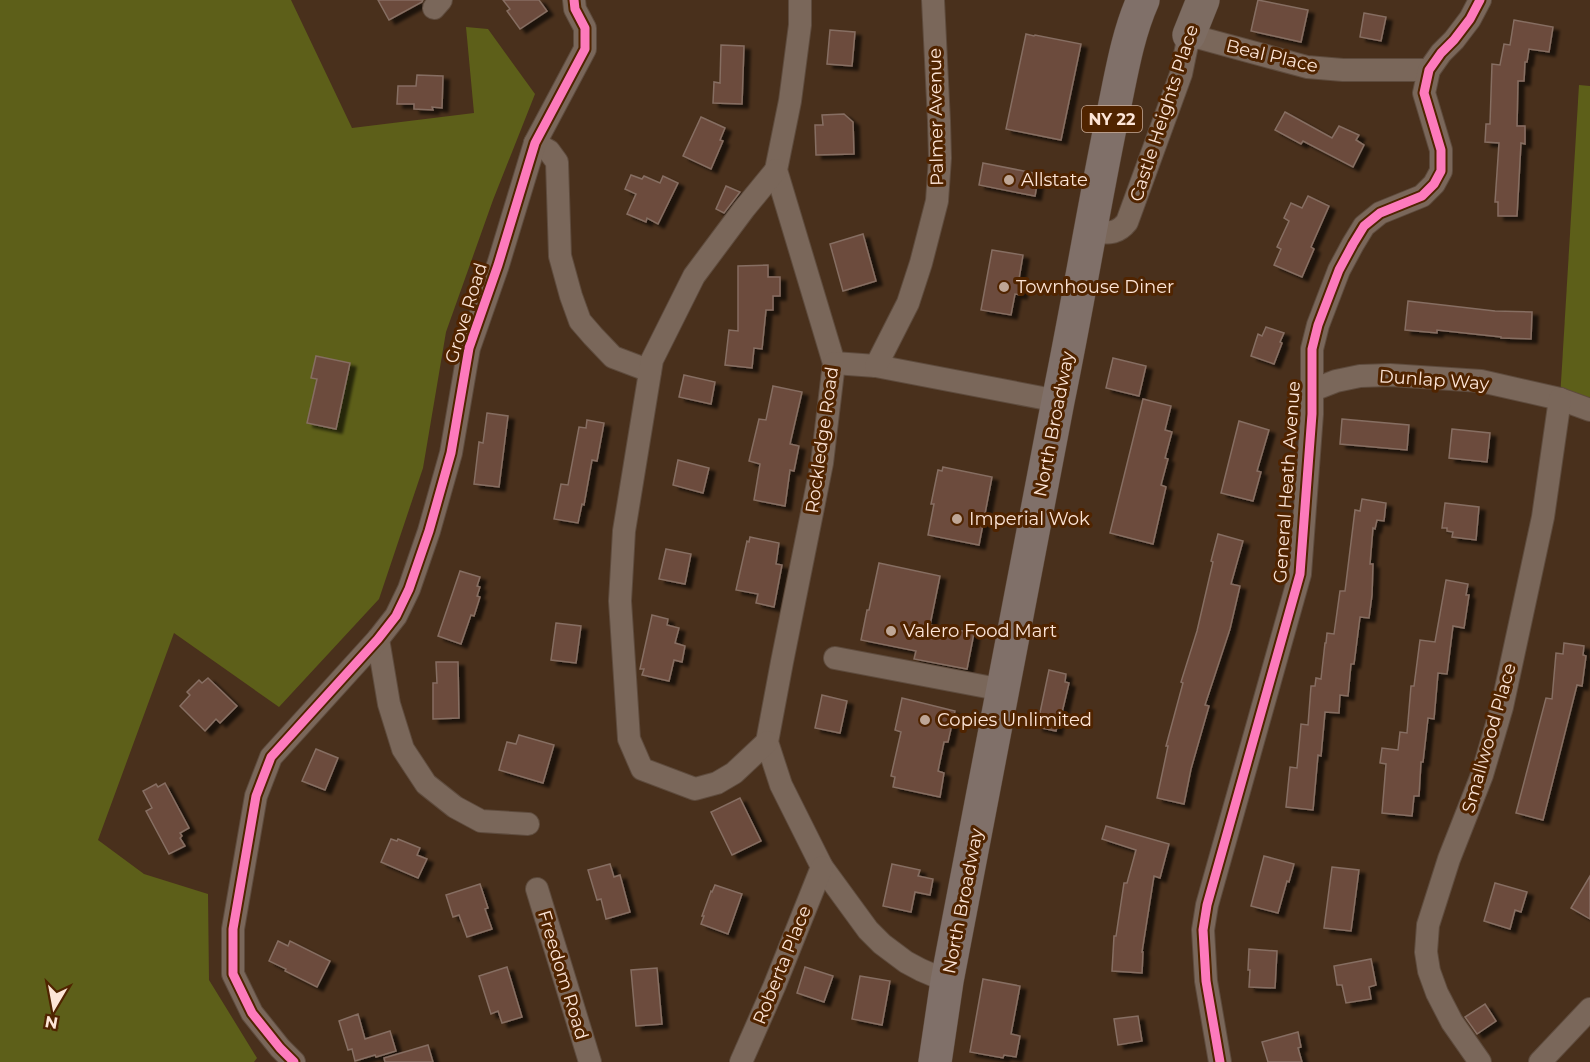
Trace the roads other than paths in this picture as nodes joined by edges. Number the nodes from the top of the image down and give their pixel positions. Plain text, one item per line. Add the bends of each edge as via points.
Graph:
1 (574, 0) edge
2 (800, 0) edge
3 (933, 0) edge
4 (1143, 0) edge
5 (1203, 0) edge
6 (1480, 0) edge
7 (1189, 36) junction
8 (1429, 70) junction
9 (535, 143) junction
10 (776, 170) junction
11 (1090, 232) junction
12 (842, 364) junction
13 (876, 366) junction
14 (650, 371) junction
15 (1313, 390) junction
16 (1560, 399) junction
17 (1058, 401) junction
18 (1590, 410) edge
19 (378, 639) junction
20 (835, 658) dead end
21 (1003, 690) junction
22 (767, 742) junction
23 (528, 824) dead end
24 (822, 867) junction
25 (537, 889) dead end
26 (947, 981) junction
27 (1590, 1009) edge
28 (294, 1062) edge
29 (590, 1062) edge
30 (741, 1062) edge
31 (935, 1062) edge
32 (1220, 1062) edge
33 (1480, 1062) edge
34 (1540, 1062) edge

1 - 9 street, Grove Road via 585,28 585,49
2 - 10 street, Rockledge Road via 790,101
3 - 13 street, Palmer Avenue via 940,158 938,201 908,303
4 - 11 main road, North Broadway / NY 22 via 1119,87
5 - 7 street, Castle Heights Place
6 - 8 street via 1470,19
7 - 8 street, Beal Place via 1307,67
7 - 11 street, Castle Heights Place via 1181,74 1127,222 1115,232
8 - 15 street, General Heath Avenue via 1424,93 1441,150 1441,171 1422,196 1380,213 1364,226 1353,244 1317,325 1312,349
9 - 14 street via 549,151 557,162 560,256 580,321 613,357
9 - 19 street, Grove Road via 469,348 451,453 429,531 409,589 396,616
10 - 12 street, Rockledge Road
10 - 14 street via 693,276
11 - 17 main road, North Broadway / NY 22
12 - 13 street
12 - 22 street, Rockledge Road
13 - 17 street
14 - 22 street via 624,531 620,601 629,739 642,769 695,789 734,773
15 - 16 street, Dunlap Way via 1360,376 1390,375 1481,381
15 - 32 street, General Heath Avenue via 1300,574 1203,930 1206,981
16 - 18 street, Dunlap Way
16 - 33 street, Smallwood Place via 1543,517 1502,707 1428,925 1426,952 1437,993
17 - 21 main road, North Broadway / NY 22
19 - 23 street via 389,704 403,749 426,784 481,821
19 - 28 street, Grove Road via 271,757 256,796 232,929 232,974 252,1013
20 - 21 street
21 - 26 main road, North Broadway / NY 22
22 - 24 street via 781,785
24 - 26 street via 882,944 906,962
24 - 30 street, Roberta Place
25 - 29 street, Freedom Road
26 - 31 main road, North Broadway / NY 22
27 - 34 street

